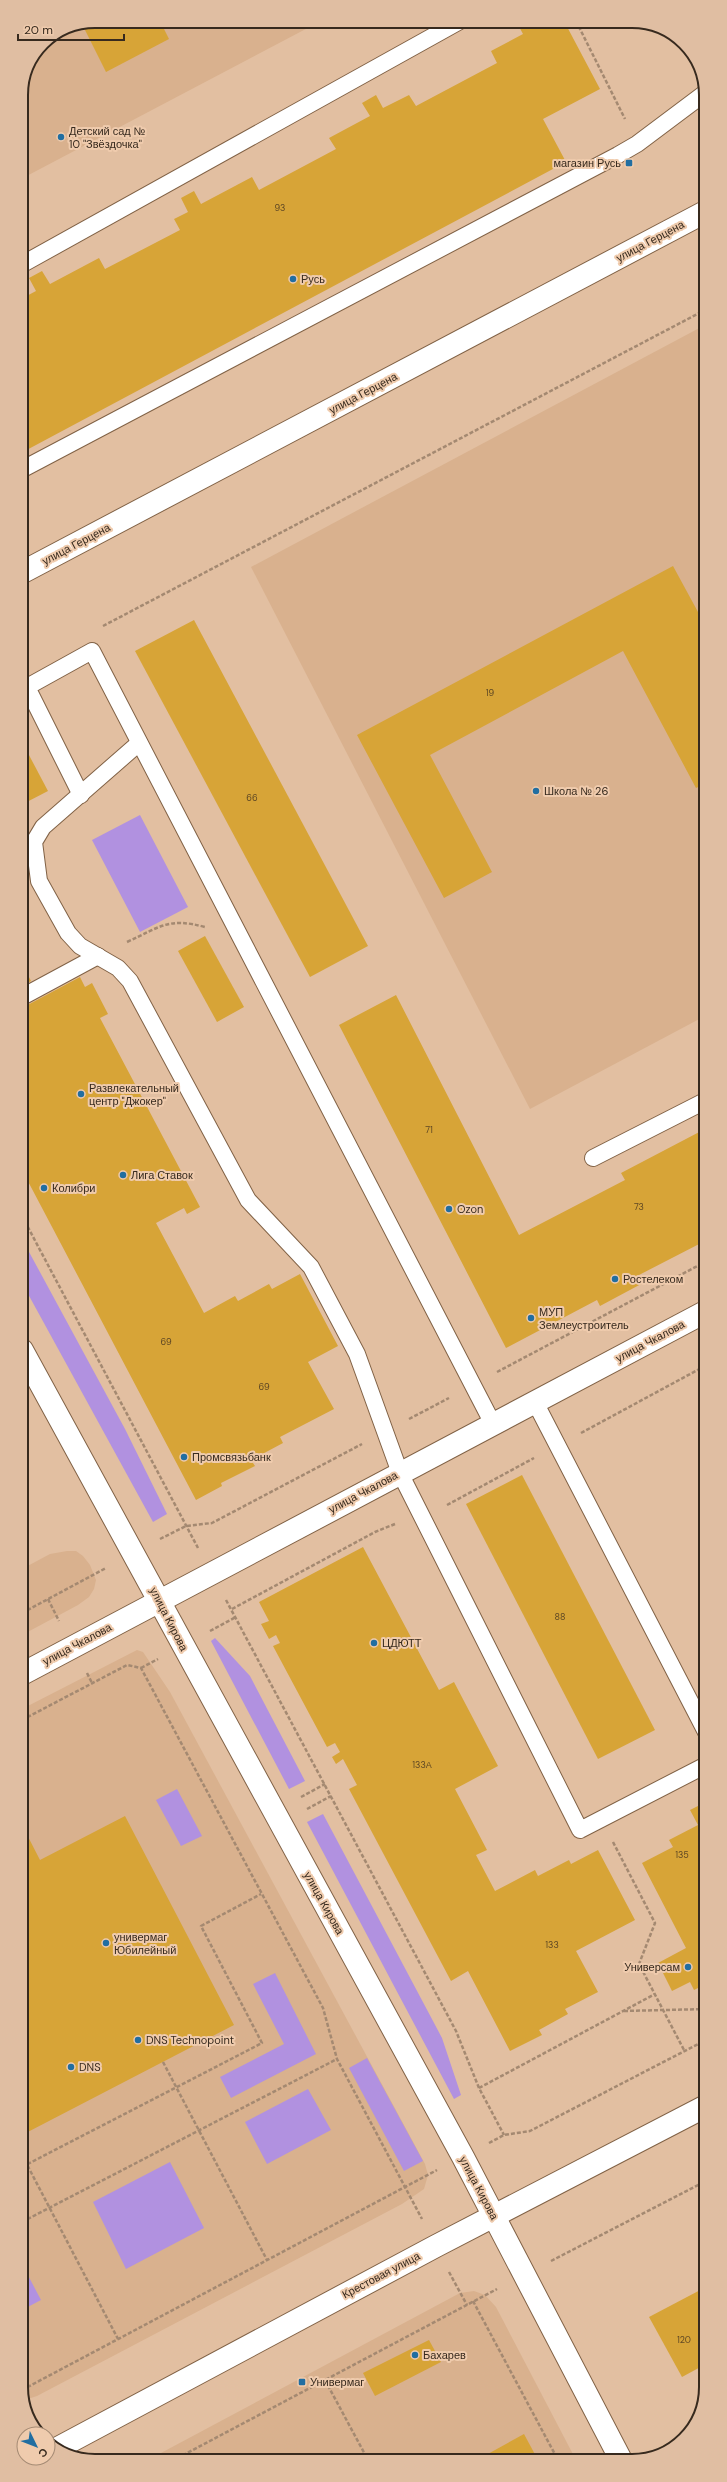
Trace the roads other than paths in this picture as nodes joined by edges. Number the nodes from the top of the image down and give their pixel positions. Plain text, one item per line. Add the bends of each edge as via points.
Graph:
1 (447, 28) edge
2 (699, 97) edge
3 (699, 215) edge
4 (28, 261) edge
5 (28, 466) edge
6 (28, 569) edge
7 (28, 686) edge
8 (28, 689) edge
9 (139, 743) junction
10 (81, 795) junction
11 (98, 956) junction
12 (28, 994) edge
13 (699, 1104) edge
14 (593, 1158) dead end
15 (699, 1320) edge
16 (28, 1361) edge
17 (535, 1402) junction
18 (494, 1424) junction
19 (400, 1473) junction
20 (159, 1600) junction
21 (28, 1671) edge
22 (699, 1718) edge
23 (699, 1769) edge
24 (699, 2110) edge
25 (494, 2216) junction
26 (63, 2446) edge
27 (618, 2454) edge

1 - 4 lane
2 - 5 lane via 637,144 618,155
3 - 6 street, улица Герцена
7 - 9 lane via 92,651
8 - 10 lane
9 - 10 lane
9 - 18 lane
10 - 11 lane via 43,826 34,842 39,881 64,926 74,940
11 - 12 lane
11 - 19 lane via 118,968 130,981 248,1200 311,1267 357,1354
13 - 14 lane
15 - 17 street, улица Чкалова
16 - 20 street, улица Кирова
17 - 18 street, улица Чкалова
17 - 22 lane
18 - 19 street, улица Чкалова
19 - 20 street, улица Чкалова
19 - 23 lane via 580,1830
20 - 21 street, улица Чкалова
20 - 25 street, улица Кирова
24 - 25 street, Крестовая улица
25 - 26 street, Крестовая улица
25 - 27 street, улица Кирова

